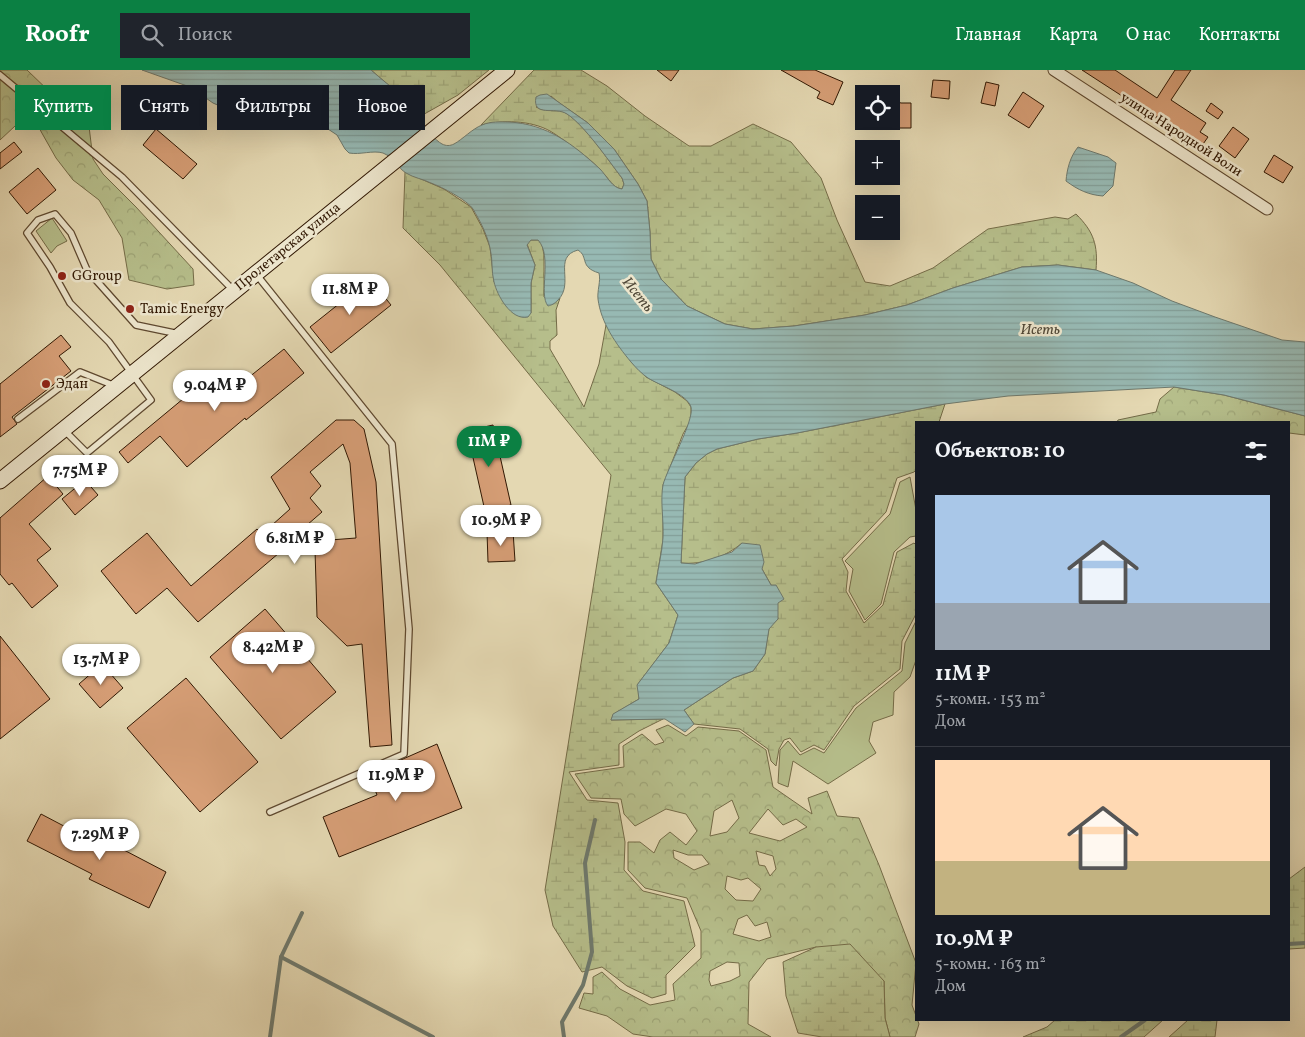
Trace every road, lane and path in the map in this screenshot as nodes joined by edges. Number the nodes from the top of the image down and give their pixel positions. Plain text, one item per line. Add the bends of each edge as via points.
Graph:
1 (507, 70) edge
2 (1054, 70) edge
3 (0, 75) edge
4 (1266, 210) dead end
5 (255, 273) junction
6 (233, 290) junction
7 (180, 334) junction
8 (132, 374) junction
9 (116, 386) junction
10 (18, 419) dead end
11 (64, 430) junction
12 (0, 481) edge
13 (270, 812) dead end

1 - 5 main road, Пролетарская улица
2 - 4 street, улица Народной Воли
3 - 6 lane via 122,177
5 - 6 main road, Пролетарская улица
5 - 13 lane via 392,444 408,629 404,754
6 - 7 main road, Пролетарская улица
7 - 8 main road, Пролетарская улица
7 - 8 lane via 136,325 87,270 71,233 55,214 38,220 27,233 70,303 109,342
8 - 9 main road, Пролетарская улица
8 - 11 lane via 151,400 87,453
9 - 10 lane via 80,372
9 - 11 main road, Пролетарская улица
11 - 12 main road, Пролетарская улица

